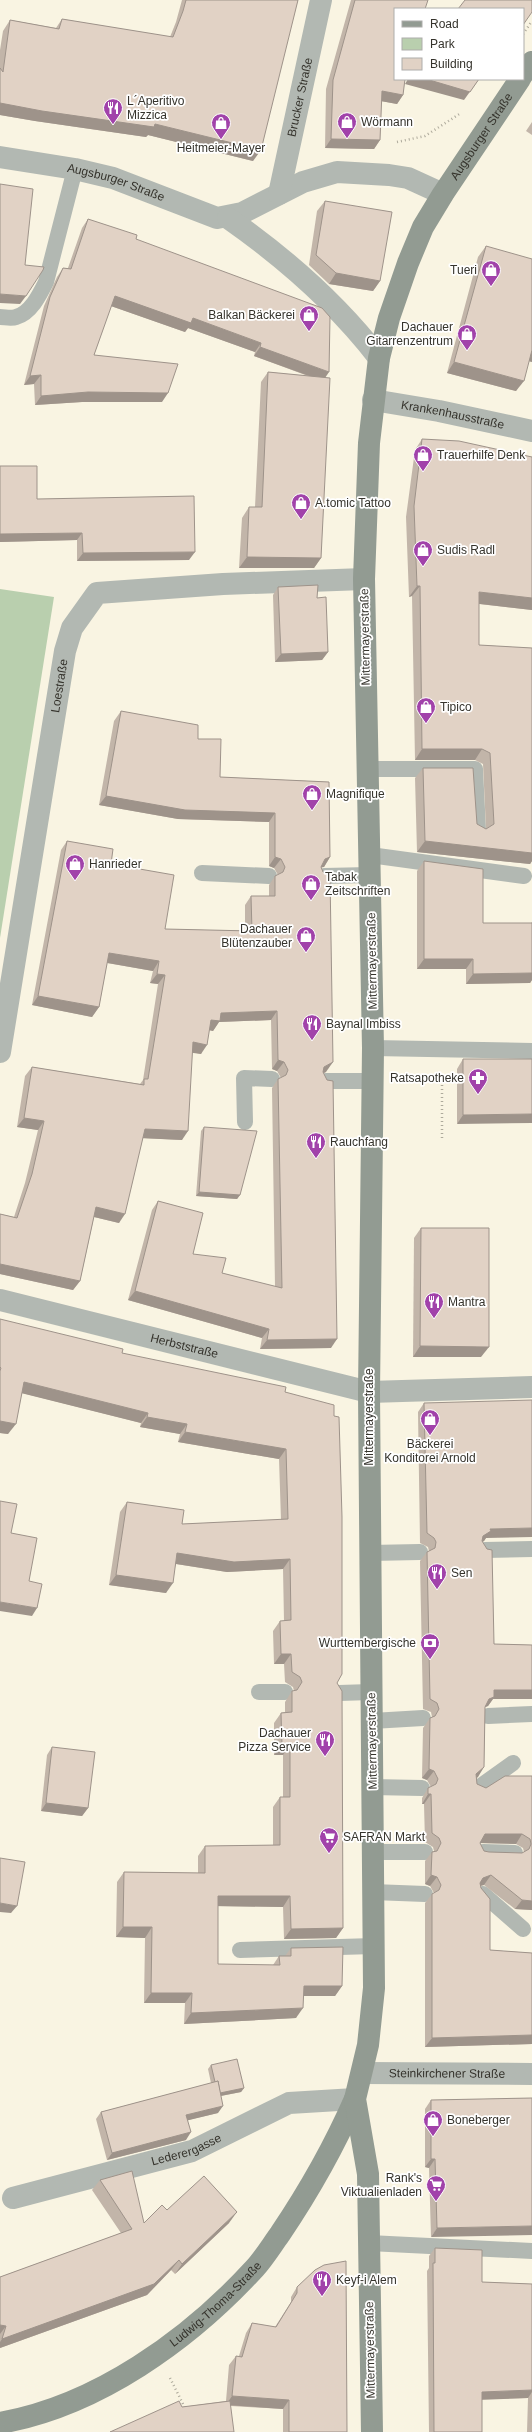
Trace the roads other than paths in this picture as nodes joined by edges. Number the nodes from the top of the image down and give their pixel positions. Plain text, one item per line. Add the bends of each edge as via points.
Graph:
1 (321, 0) edge
2 (532, 62) edge
3 (524, 73) edge
4 (519, 80) edge
5 (0, 157) edge
6 (75, 169) junction
7 (279, 194) junction
8 (442, 194) junction
9 (228, 218) junction
10 (0, 317) edge
11 (379, 358) junction
12 (373, 400) junction
13 (532, 431) edge
14 (364, 579) junction
15 (368, 769) junction
16 (478, 830) edge
17 (370, 865) junction
18 (202, 873) dead end
19 (269, 876) dead end
20 (324, 876) edge
21 (524, 876) dead end
22 (373, 1048) junction
23 (532, 1051) edge
24 (0, 1052) edge
25 (272, 1078) dead end
26 (326, 1081) edge
27 (372, 1081) junction
28 (245, 1122) dead end
29 (0, 1300) edge
30 (532, 1387) edge
31 (369, 1392) junction
32 (532, 1549) edge
33 (485, 1550) edge
34 (420, 1552) dead end
35 (370, 1553) junction
36 (259, 1692) dead end
37 (285, 1692) dead end
38 (371, 1692) junction
39 (339, 1693) edge
40 (532, 1714) edge
41 (488, 1716) edge
42 (423, 1718) dead end
43 (372, 1721) junction
44 (513, 1763) dead end
45 (372, 1787) junction
46 (422, 1788) dead end
47 (478, 1788) edge
48 (373, 1852) junction
49 (425, 1852) dead end
50 (483, 1852) edge
51 (515, 1853) edge
52 (373, 1892) junction
53 (425, 1894) dead end
54 (483, 1894) edge
55 (523, 1929) dead end
56 (374, 1946) junction
57 (240, 1950) dead end
58 (362, 2073) junction
59 (532, 2074) edge
60 (355, 2099) junction
61 (13, 2198) dead end
62 (369, 2243) junction
63 (532, 2251) edge
64 (0, 2423) edge
65 (372, 2432) edge

1 - 7 street, Brucker Straße
2 - 3 main road
4 - 8 main road, Augsburger Straße
5 - 6 street, Augsburger Straße
6 - 9 street, Augsburger Straße via 113,178 208,216
6 - 10 lane via 46,282 40,295 33,306 16,317
7 - 8 street, Augsburger Straße via 319,176 337,172 408,178
7 - 9 street, Augsburger Straße
8 - 11 main road, Augsburger Straße via 423,227 408,263 389,318
9 - 11 street via 275,252 319,290 357,330
11 - 12 main road, Augsburger Straße
12 - 13 street, Krankenhausstraße
12 - 14 main road, Mittermayerstraße via 366,492
14 - 15 main road, Mittermayerstraße
14 - 24 street, Loestraße via 223,584 97,593 72,628 65,652
15 - 16 lane via 475,769
15 - 17 main road, Mittermayerstraße
17 - 20 lane
17 - 21 lane
17 - 22 main road, Mittermayerstraße
18 - 19 lane
22 - 23 lane
22 - 27 main road, Mittermayerstraße
25 - 28 lane via 244,1078
26 - 27 lane
27 - 31 main road, Mittermayerstraße
29 - 31 street, Herbststraße
30 - 31 street, Herbststraße
31 - 35 main road, Mittermayerstraße
32 - 33 lane
34 - 35 lane
35 - 38 main road, Mittermayerstraße
36 - 37 lane
38 - 39 lane
38 - 43 main road, Mittermayerstraße
40 - 41 lane
42 - 43 lane
43 - 45 main road, Mittermayerstraße
44 - 47 lane
45 - 46 lane
45 - 48 main road, Mittermayerstraße
48 - 49 lane
48 - 52 main road, Mittermayerstraße
50 - 51 lane
52 - 53 lane
52 - 56 main road, Mittermayerstraße
54 - 55 lane
56 - 57 lane
56 - 58 main road, Mittermayerstraße via 373,1995 368,2045
58 - 59 street, Steinkirchener Straße
58 - 60 main road, Mittermayerstraße
60 - 61 street, Lederergasse via 289,2103 192,2151
60 - 62 main road, Mittermayerstraße via 368,2174
60 - 64 main road, Ludwig-Thoma-Straße via 338,2138 307,2194 256,2268 192,2327 157,2352 75,2401
62 - 63 lane
62 - 65 main road, Mittermayerstraße

